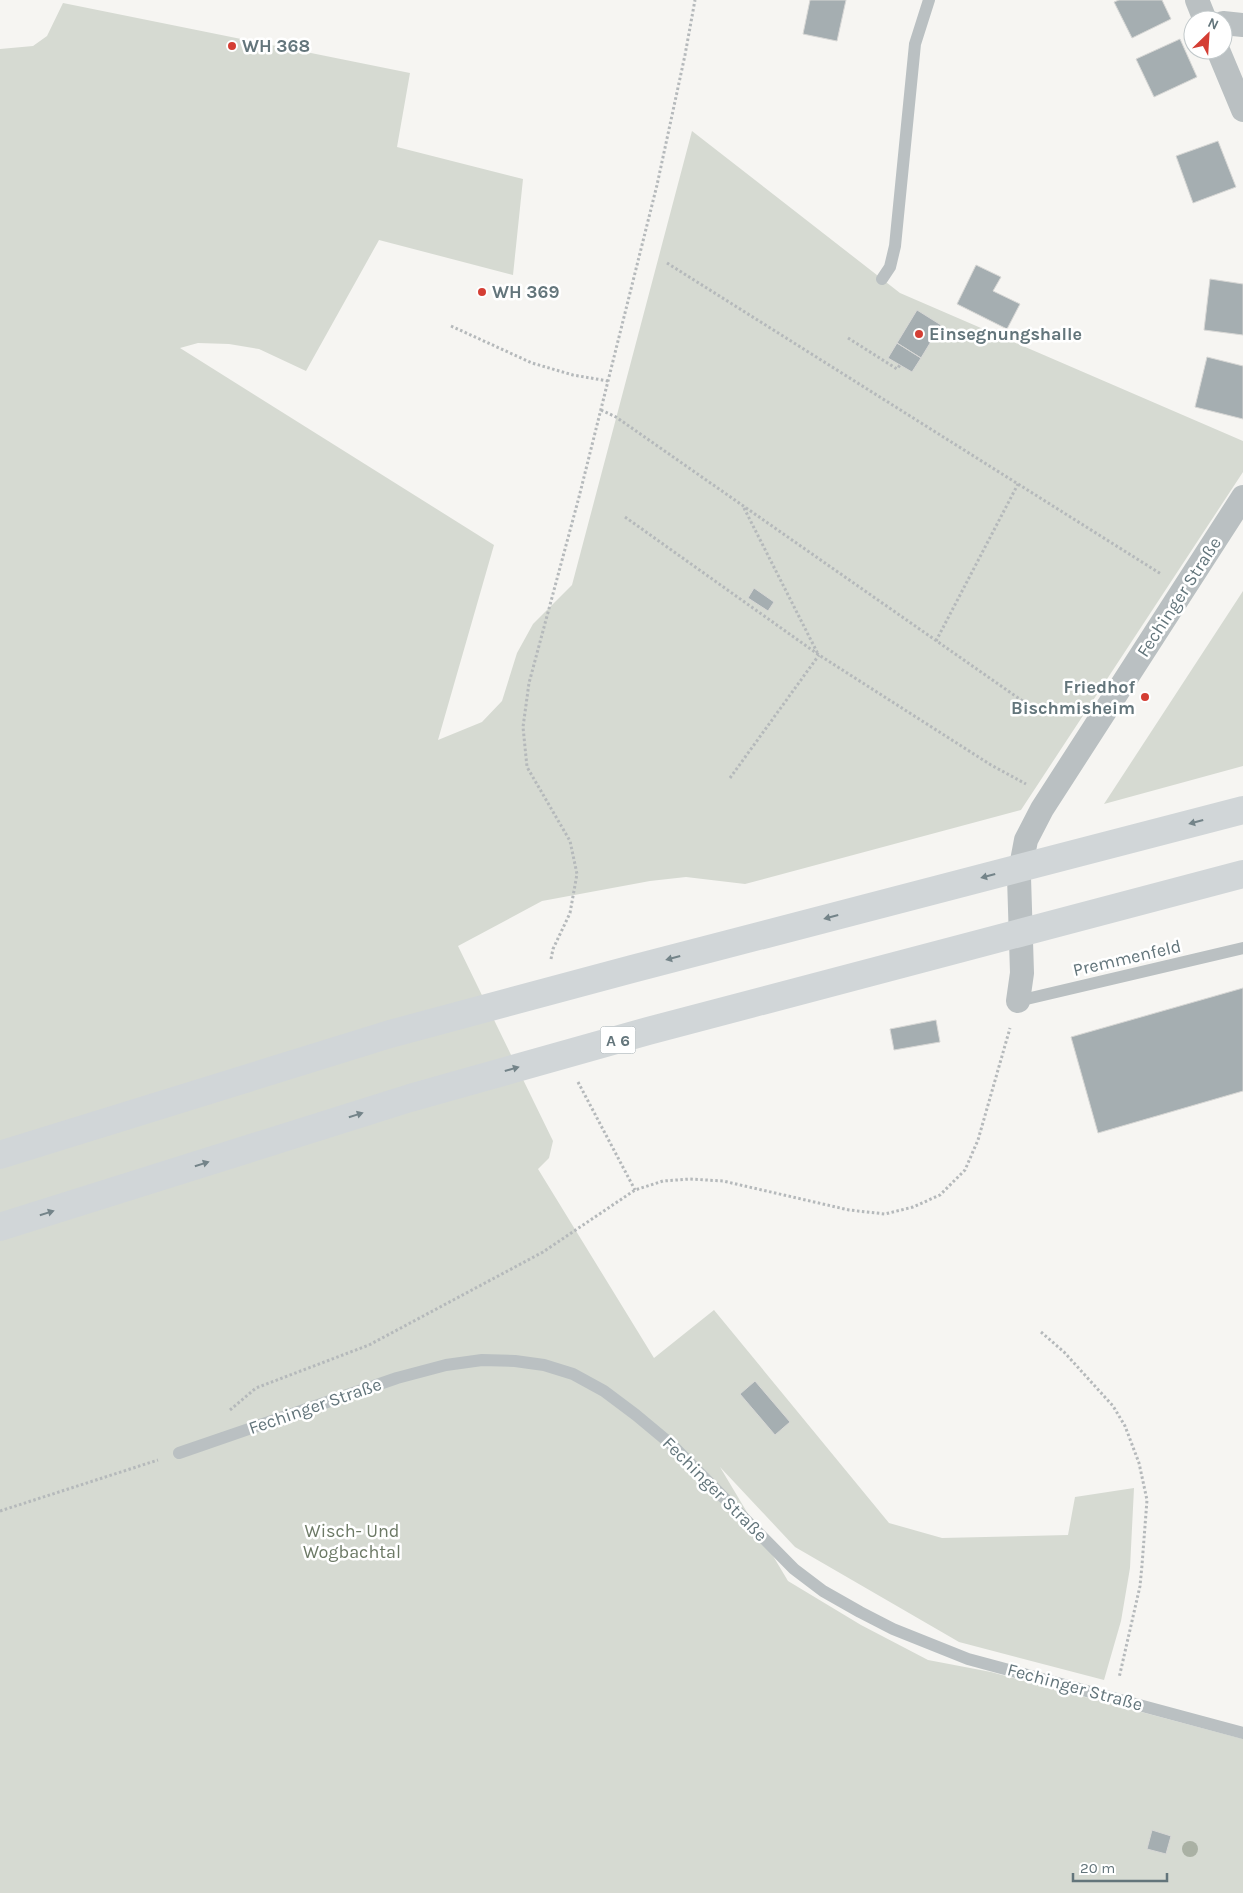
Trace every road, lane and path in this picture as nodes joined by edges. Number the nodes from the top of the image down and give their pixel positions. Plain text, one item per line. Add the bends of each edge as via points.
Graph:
1 (695, 0) edge
2 (929, 0) edge
3 (1222, 60) edge
4 (1243, 110) edge
5 (666, 262) dead end
6 (882, 279) dead end
7 (451, 326) dead end
8 (848, 338) dead end
9 (900, 365) dead end
10 (608, 381) junction
11 (601, 410) junction
12 (1018, 484) junction
13 (1243, 497) edge
14 (743, 506) junction
15 (625, 517) dead end
16 (1184, 589) junction
17 (936, 640) junction
18 (819, 655) junction
19 (1044, 716) dead end
20 (730, 778) dead end
21 (1042, 809) junction
22 (1243, 810) edge
23 (1243, 874) edge
24 (1243, 948) edge
25 (550, 965) dead end
26 (1018, 1001) junction
27 (576, 1079) dead end
28 (0, 1155) edge
29 (635, 1190) junction
30 (0, 1227) edge
31 (1041, 1332) dead end
32 (228, 1412) dead end
33 (179, 1453) joint
34 (0, 1511) edge
35 (1114, 1698) junction
36 (1243, 1733) edge

1 - 10 path via 657,185
2 - 6 lane via 915,44 896,246 890,267
3 - 4 street
5 - 12 path
7 - 10 path via 532,363
8 - 9 path via 897,369
10 - 11 path
11 - 14 path via 616,417
11 - 25 path via 529,683 523,727 527,767 570,840 577,874 570,913 553,949
12 - 16 path
12 - 17 path
13 - 16 street, Fechinger Straße
14 - 17 path
14 - 18 path
15 - 18 path
16 - 21 street, Fechinger Straße
17 - 19 path
18 - 20 path
18 - 21 path via 1031,787
21 - 26 street, Fechinger Straße via 1026,840 1019,877 1022,974
22 -> 28 highway via 390,1034
30 -> 23 highway, A 6 via 410,1098
24 - 26 lane, Premmenfeld
26 - 29 path via 978,1140 964,1170 940,1195 913,1207 885,1214 849,1210 723,1181 662,1181
27 - 29 path
29 - 32 path via 543,1252 369,1345 256,1388
31 - 35 path via 1064,1352 1113,1406 1140,1463 1147,1500 1140,1586
33 - 34 path
33 - 35 lane, Fechinger Straße via 397,1378 446,1365 482,1360 544,1365 604,1391 636,1415 672,1445 794,1569 824,1591 893,1630 968,1659
35 - 36 lane, Fechinger Straße

